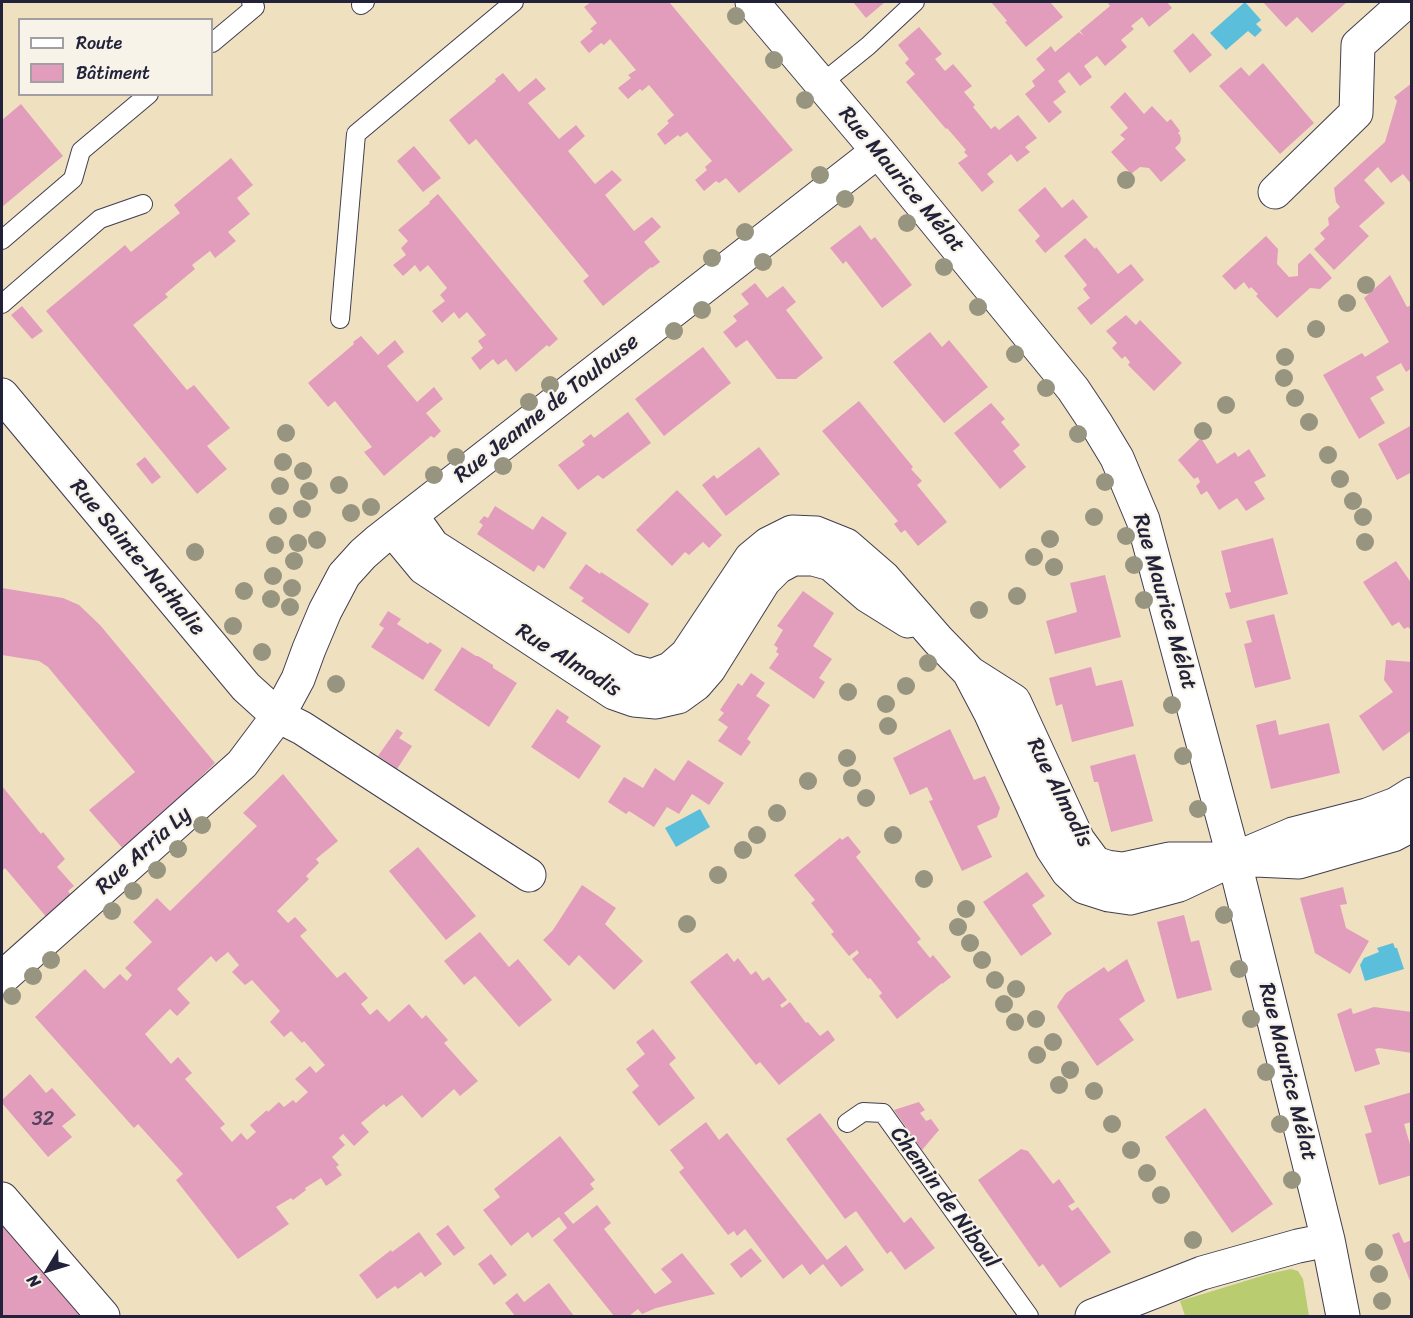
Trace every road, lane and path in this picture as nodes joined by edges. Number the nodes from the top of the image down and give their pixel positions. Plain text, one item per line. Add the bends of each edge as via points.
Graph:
1 (251, 2) edge
2 (514, 2) edge
3 (752, 2) edge
4 (915, 2) edge
5 (1406, 2) edge
6 (213, 42) edge
7 (821, 84) junction
8 (147, 96) edge
9 (878, 151) junction
10 (1275, 192) dead end
11 (143, 204) dead end
12 (2, 240) edge
13 (2, 304) edge
14 (340, 319) dead end
15 (2, 395) edge
16 (401, 523) junction
17 (278, 716) junction
18 (1412, 794) edge
19 (1412, 825) edge
20 (1370, 828) junction
21 (1234, 859) junction
22 (529, 875) dead end
23 (2, 978) edge
24 (847, 1123) dead end
25 (2, 1199) edge
26 (1328, 1240) junction
27 (103, 1317) edge
28 (1029, 1317) edge
29 (1092, 1317) edge
30 (1343, 1317) edge

1 - 6 lane via 255,7
2 - 14 lane via 356,134
3 - 7 street, Rue Maurice Mélat
4 - 7 lane
5 - 10 street via 1358,45 1356,113
7 - 9 street, Rue Maurice Mélat
8 - 12 lane via 81,151 73,179
9 - 16 street, Rue Jeanne de Toulouse
9 - 21 street, Rue Maurice Mélat via 1073,389 1117,458 1143,520
11 - 13 lane via 100,219
15 - 17 street, Rue Sainte-Nathalie via 246,687
16 - 17 street, Rue Jeanne de Toulouse via 344,575
16 - 21 street, Rue Almodis via 628,670 651,676 670,669 687,654 751,558 768,544 792,532 816,533 846,545 884,578 970,673 1014,701 1078,840 1095,862 1123,869 1169,859
17 - 22 street, Rue Sainte-Nathalie
17 - 23 street, Rue Arria Ly via 242,764
18 - 20 street
19 - 20 street via 1393,836
20 - 21 street, Rue Almodis via 1299,862
21 - 26 street, Rue Maurice Mélat
24 - 28 lane, Chemin de Niboul via 863,1112 883,1113
25 - 27 street
26 - 29 street via 1202,1273
26 - 30 street, Rue Maurice Mélat

